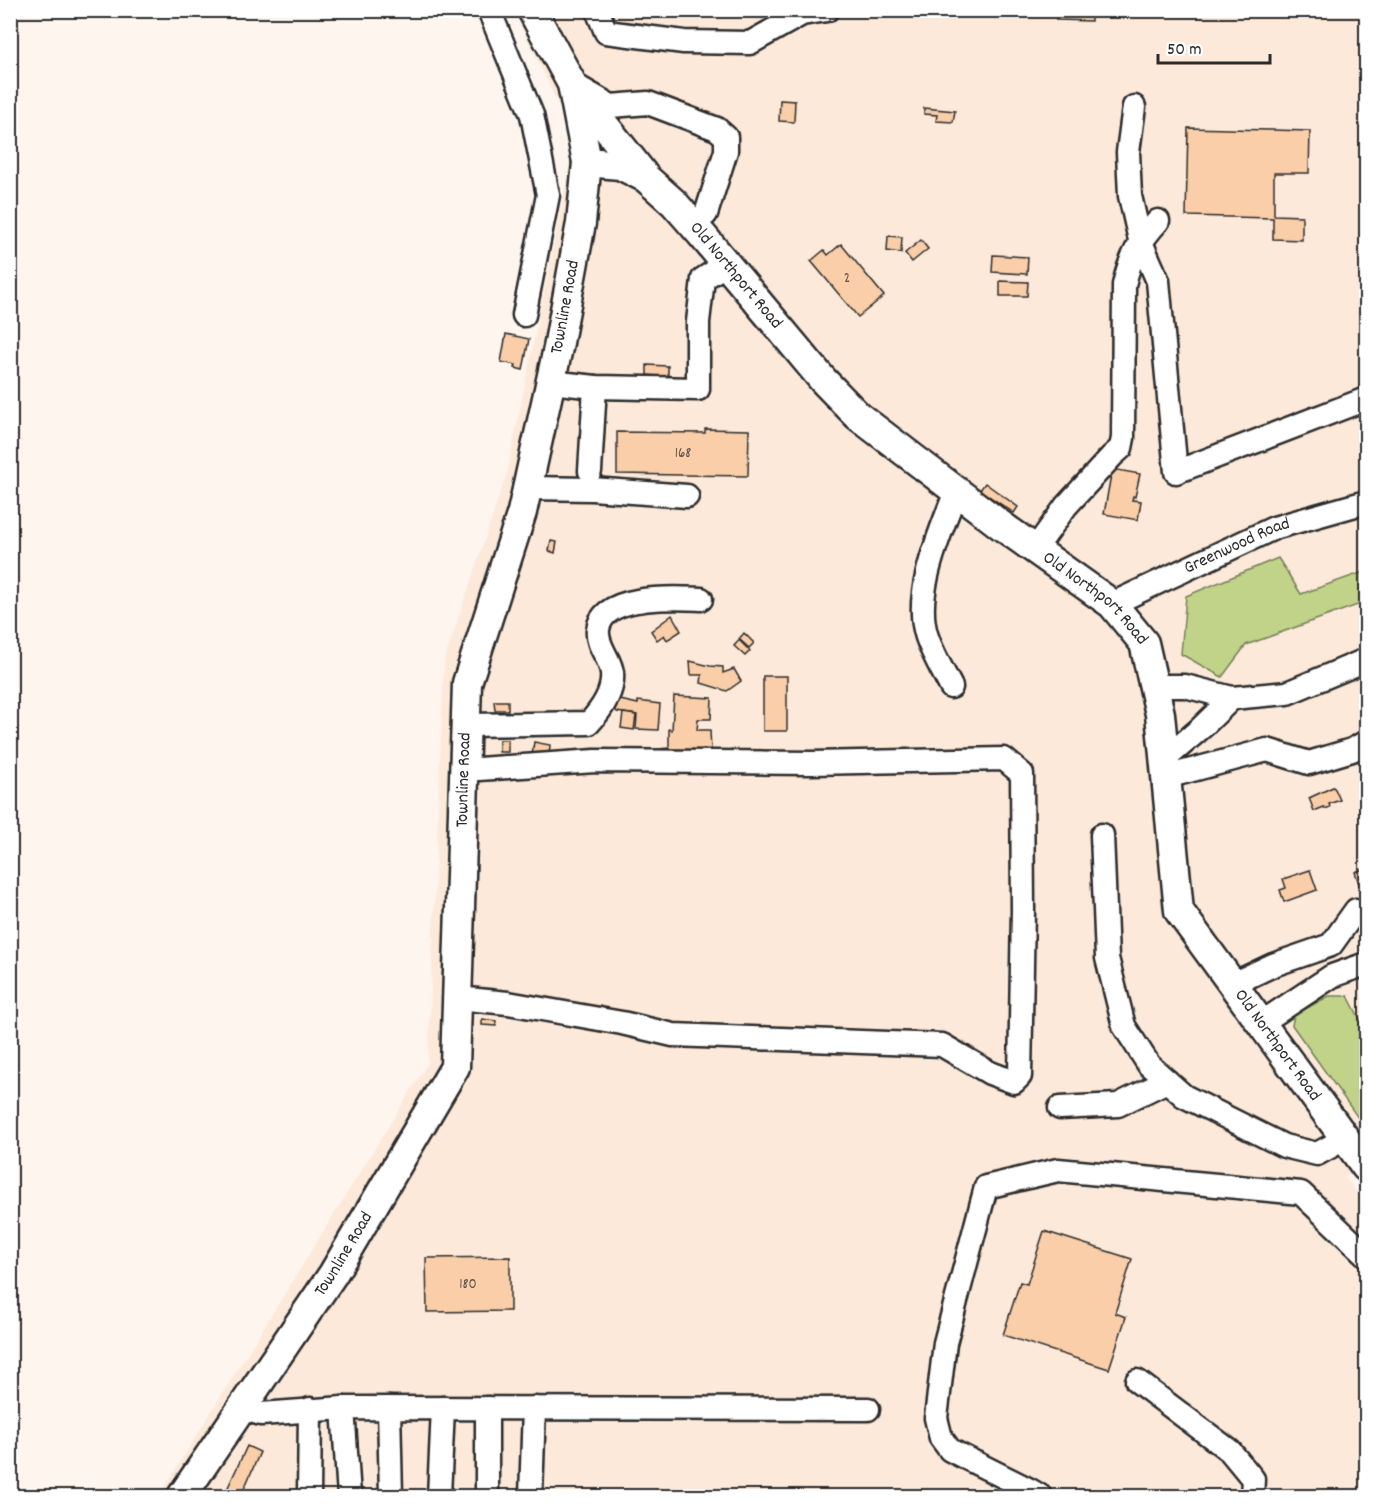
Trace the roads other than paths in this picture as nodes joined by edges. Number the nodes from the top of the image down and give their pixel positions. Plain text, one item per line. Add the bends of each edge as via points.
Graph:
1 (489, 10) edge
2 (532, 10) edge
3 (597, 10) edge
4 (827, 10) edge
5 (572, 84) junction
6 (1134, 107) dead end
7 (587, 162) junction
8 (646, 178) junction
9 (1158, 220) dead end
10 (693, 224) junction
11 (1140, 240) junction
12 (726, 264) junction
13 (524, 315) dead end
14 (551, 382) junction
15 (595, 387) junction
16 (1366, 399) edge
17 (591, 471) dead end
18 (527, 488) junction
19 (956, 491) junction
20 (687, 496) dead end
21 (1366, 502) edge
22 (1036, 548) junction
23 (701, 599) dead end
24 (1112, 604) junction
25 (1366, 660) edge
26 (1154, 686) junction
27 (951, 687) dead end
28 (1232, 698) junction
29 (466, 725) junction
30 (1366, 742) edge
31 (1166, 768) junction
32 (464, 770) junction
33 (1102, 836) dead end
34 (1356, 910) dead end
35 (1366, 964) edge
36 (1233, 984) junction
37 (457, 998) junction
38 (1262, 1023) junction
39 (1167, 1081) junction
40 (1060, 1108) dead end
41 (1346, 1138) junction
42 (1366, 1167) edge
43 (1366, 1255) edge
44 (1137, 1382) dead end
45 (241, 1408) junction
46 (343, 1408) junction
47 (389, 1408) junction
48 (443, 1408) junction
49 (487, 1408) junction
50 (534, 1408) junction
51 (310, 1409) junction
52 (868, 1409) dead end
53 (182, 1497) edge
54 (309, 1497) edge
55 (349, 1497) edge
56 (391, 1497) edge
57 (439, 1497) edge
58 (488, 1497) edge
59 (531, 1497) edge
60 (1040, 1497) edge
61 (1252, 1497) edge

1 - 13 street via 532,115 548,195
2 - 5 main road, Townline Road
3 - 4 street via 606,32 684,42 739,43 750,43 802,14
5 - 7 main road, Townline Road
5 - 8 main road, Old Northport Road
5 - 10 street via 611,106 648,103 717,129 726,137 726,151 706,214
6 - 11 street via 1128,152 1130,196
7 - 8 main road, Old Northport Road via 620,165
7 - 14 main road, Townline Road via 582,223
8 - 10 main road, Old Northport Road
9 - 11 street
10 - 12 main road, Old Northport Road
11 - 16 street via 1158,281 1176,471
11 - 22 street via 1124,285 1121,448 1066,506
12 - 15 street via 703,279 698,322 698,389
12 - 19 main road, Old Northport Road via 858,416
14 - 15 street
14 - 18 main road, Townline Road
15 - 17 street
18 - 20 street
18 - 29 main road, Townline Road via 467,683
19 - 22 main road, Old Northport Road
19 - 27 street via 933,551 922,602 927,636
21 - 24 street, Greenwood Road via 1274,528
22 - 24 main road, Old Northport Road
23 - 29 street via 667,597 636,601 604,614 598,630 612,673 608,696 590,723
24 - 26 main road, Old Northport Road via 1144,643
25 - 28 street via 1287,693
26 - 28 street via 1185,686
26 - 31 main road, Old Northport Road
28 - 31 street
29 - 32 main road, Townline Road
30 - 31 street via 1309,763 1267,750
31 - 36 main road, Old Northport Road via 1179,911
32 - 37 main road, Townline Road
32 - 37 street via 595,761 812,763 1004,759 1022,774 1020,1076 1014,1082 990,1073 942,1045 673,1035 508,1003
33 - 39 street via 1107,958 1124,1026 1149,1065
34 - 36 street via 1330,945
35 - 38 street via 1332,976
36 - 38 main road, Old Northport Road
37 - 45 main road, Townline Road via 454,1067 333,1274
38 - 41 main road, Old Northport Road
39 - 40 street via 1119,1104
39 - 41 street via 1184,1096 1284,1146 1317,1154
41 - 42 main road, Old Northport Road
43 - 60 street via 1301,1193 1058,1170 986,1187 945,1343 936,1418 941,1438 950,1450
44 - 61 street via 1230,1451 1253,1479
45 - 51 street via 261,1414
45 - 53 main road, Townline Road
46 - 47 street
46 - 51 street
46 - 55 street
47 - 48 street
47 - 56 street
48 - 49 street
48 - 57 street
49 - 50 street
49 - 58 street
50 - 52 street
50 - 59 street
51 - 54 street

